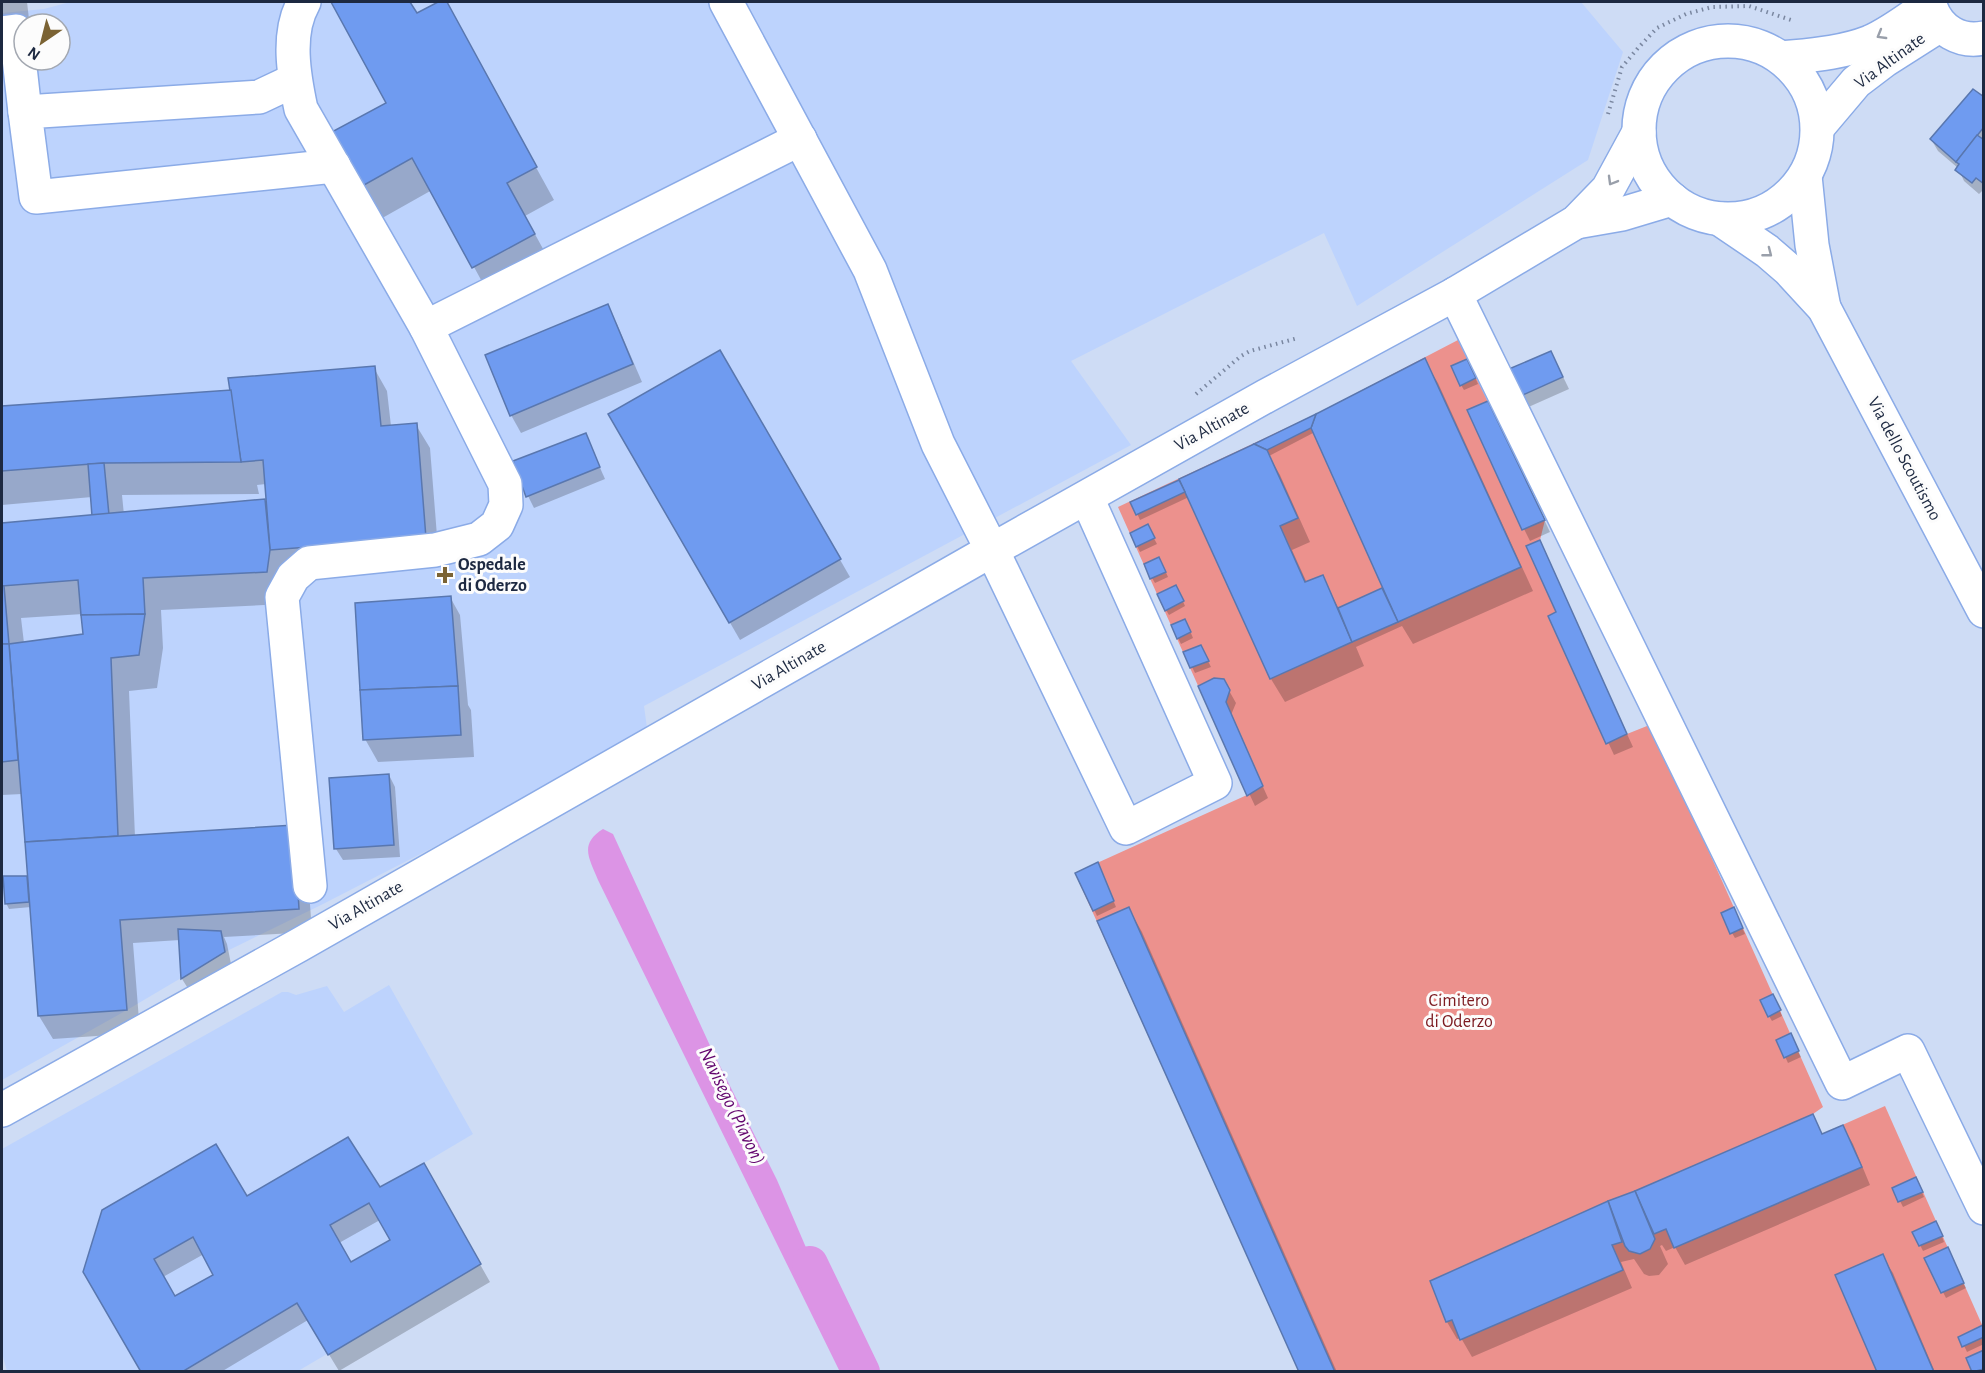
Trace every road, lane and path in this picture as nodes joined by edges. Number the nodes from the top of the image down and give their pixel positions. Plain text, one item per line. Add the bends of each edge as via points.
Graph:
1 (304, 2) edge
2 (726, 2) edge
3 (1934, 10) edge
4 (1796, 22) dead end
5 (2, 33) edge
6 (1983, 38) edge
7 (1782, 58) junction
8 (295, 80) junction
9 (25, 112) junction
10 (1608, 116) dead end
11 (1818, 127) junction
12 (1639, 132) junction
13 (800, 139) junction
14 (334, 166) junction
15 (1805, 176) junction
16 (1672, 199) junction
17 (1720, 219) junction
18 (1576, 222) junction
19 (1455, 294) junction
20 (1824, 308) junction
21 (426, 327) junction
22 (1304, 336) dead end
23 (1190, 400) dead end
24 (1087, 498) junction
25 (992, 550) junction
26 (1983, 611) edge
27 (310, 886) dead end
28 (2, 1110) edge
29 (1983, 1208) edge

1 - 8 street via 294,33
2 - 13 street
3 - 6 street, Via Altinate via 1951,33 1963,39
3 -> 7 street, Via Altinate via 1870,42 1834,52
3 - 11 street, Via Altinate via 1885,60 1856,82
4 - 10 path via 1749,6 1712,7 1686,14 1658,28 1622,68
5 - 9 street via 16,31
7 - 11 street, Via Altinate via 1800,77 1813,100
7 - 12 street, Via Altinate via 1756,45 1728,41 1700,45 1675,58 1656,78 1643,104
8 - 9 street via 259,97
8 - 14 street via 301,109
9 - 14 street via 36,197
11 - 15 street, Via Altinate via 1815,152
12 - 16 street, Via Altinate via 1643,157 1655,180
12 -> 18 street, Via Altinate via 1608,189
13 - 21 street
13 - 25 street via 870,270 938,444
14 - 21 street
15 - 17 street, Via Altinate via 1769,210 1745,218
15 - 20 street, Via dello Scoutismo
16 - 17 street, Via Altinate via 1695,213
16 - 18 street, Via Altinate
17 -> 20 street, Via dello Scoutismo via 1767,251
18 - 19 street, Via Altinate
19 - 24 street, Via Altinate
19 - 29 street via 1842,1083 1908,1051
20 - 26 street, Via dello Scoutismo
21 - 27 street via 505,484 506,505 497,525 479,539 435,549 309,563 293,576 282,597
22 - 23 path via 1241,356
24 - 25 street, Via Altinate
24 - 25 street via 1215,783 1126,828
25 - 28 street, Via Altinate

